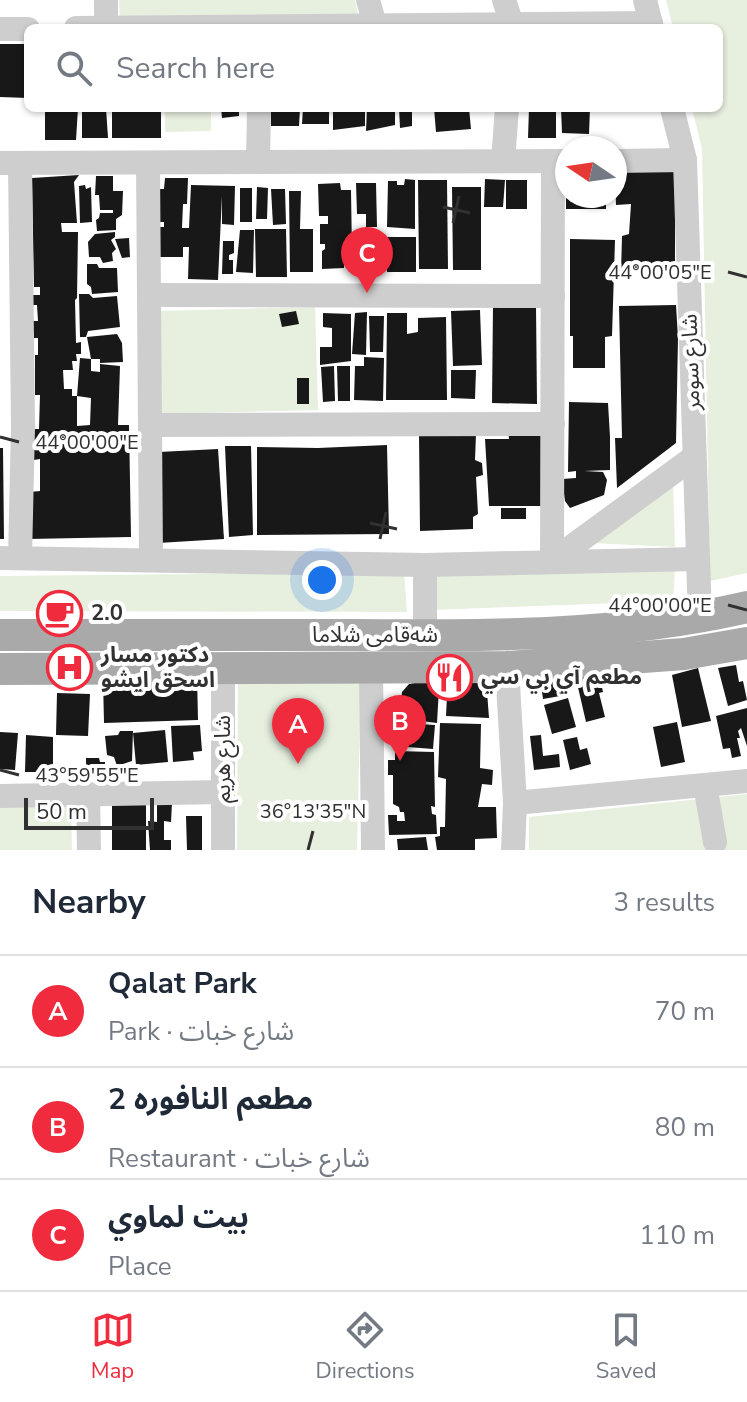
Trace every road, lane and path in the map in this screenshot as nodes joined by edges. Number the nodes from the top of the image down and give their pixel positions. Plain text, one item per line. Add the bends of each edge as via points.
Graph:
1 (106, 0) edge
2 (368, 0) edge
3 (504, 0) edge
4 (649, 17) edge
5 (106, 24) edge
6 (375, 24) edge
7 (512, 24) joint
8 (0, 29) edge
9 (24, 29) edge
10 (259, 112) edge
11 (507, 112) edge
12 (673, 112) edge
13 (685, 160) junction
14 (503, 161) junction
15 (555, 161) edge
16 (627, 161) edge
17 (258, 162) junction
18 (10, 163) edge
19 (148, 163) junction
20 (558, 208) edge
21 (149, 295) junction
22 (553, 296) junction
23 (11, 300) edge
24 (553, 424) junction
25 (150, 425) junction
26 (11, 427) edge
27 (694, 457) junction
28 (10, 558) edge
29 (151, 559) junction
30 (697, 559) junction
31 (552, 561) junction
32 (425, 565) junction
33 (747, 607) edge
34 (700, 618) junction
35 (0, 635) edge
36 (113, 635) junction
37 (425, 636) junction
38 (747, 643) edge
39 (371, 667) junction
40 (507, 667) junction
41 (112, 668) junction
42 (223, 668) junction
43 (0, 669) edge
44 (747, 781) edge
45 (705, 785) junction
46 (223, 792) junction
47 (88, 794) junction
48 (0, 796) edge
49 (515, 803) junction
50 (715, 842) dead end
51 (89, 850) edge
52 (223, 850) edge
53 (373, 850) edge
54 (513, 850) edge

1 - 5 street
2 - 6 street
3 - 7 street
4 - 7 street
8 - 9 street
10 - 17 street
11 - 14 street
12 - 13 street, شارع سومر
13 - 16 street
13 - 27 street, شارع سومر
14 - 15 street
14 - 17 street
17 - 19 street
18 - 19 street
18 - 23 street
19 - 21 street
20 - 22 street
21 - 22 street
21 - 25 street
22 - 24 street
23 - 26 street
24 - 25 street
24 - 31 street
25 - 29 street
26 - 28 street
27 - 30 street, شارع سومر
27 - 31 street
28 - 29 street
29 - 32 street
30 - 31 street
30 - 34 street, شارع سومر
31 - 32 street
32 - 37 street
33 - 34 main road, شەقامی شلاما
34 - 37 main road, شەقامی شلاما via 625,629
35 - 36 main road, شەقامی شلاما
36 - 37 main road, شەقامی شلاما
36 - 41 main road
38 - 40 main road, شەقامی شلاما via 684,654
39 - 40 main road, شەقامی شلاما
39 - 42 main road, شەقامی شلاما
39 - 53 street
40 - 49 street
41 - 42 main road, شەقامی شلاما
41 - 43 main road, شەقامی شلاما
42 - 46 street, شارع هريم
44 - 45 street
45 - 49 street
45 - 50 street
46 - 47 street
46 - 52 street, شارع هريم
47 - 48 street
47 - 51 street
49 - 54 street

